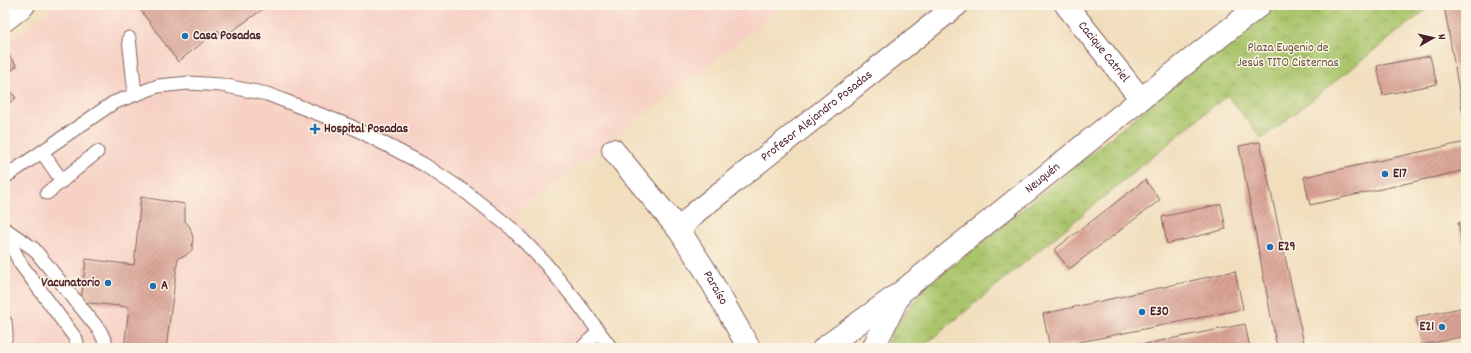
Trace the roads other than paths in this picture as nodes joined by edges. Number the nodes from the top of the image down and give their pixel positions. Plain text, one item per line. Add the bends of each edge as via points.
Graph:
1 (24, 5) edge
2 (957, 5) edge
3 (1066, 5) edge
4 (1260, 5) edge
5 (5, 20) edge
6 (129, 38) dead end
7 (135, 94) junction
8 (1141, 99) junction
9 (613, 150) dead end
10 (42, 152) junction
11 (97, 152) dead end
12 (5, 177) edge
13 (62, 181) junction
14 (47, 193) dead end
15 (5, 230) edge
16 (679, 230) junction
17 (900, 293) junction
18 (5, 322) edge
19 (5, 339) edge
20 (590, 342) edge
21 (78, 348) edge
22 (108, 348) edge
23 (611, 348) edge
24 (748, 348) edge
25 (824, 348) edge
26 (873, 348) edge

1 - 5 street
2 - 16 street, Profesor Alejandro Posadas via 696,212
3 - 8 street, Cacique Catriel
4 - 8 street, Neuquén
6 - 7 lane
7 - 10 lane via 113,103
7 - 20 lane via 158,86 189,83 221,84 267,94 350,126 423,164 467,193 512,229 545,263 577,302
8 - 17 street, Neuquén
9 - 16 street, Paraíso
10 - 12 lane
10 - 13 lane
11 - 13 lane
13 - 14 lane
15 - 21 lane via 20,263 76,339
15 - 22 lane via 34,249 100,330
16 - 24 street, Paraíso via 706,270
17 - 25 street, Neuquén
17 - 26 street
18 - 19 lane
20 - 23 lane

